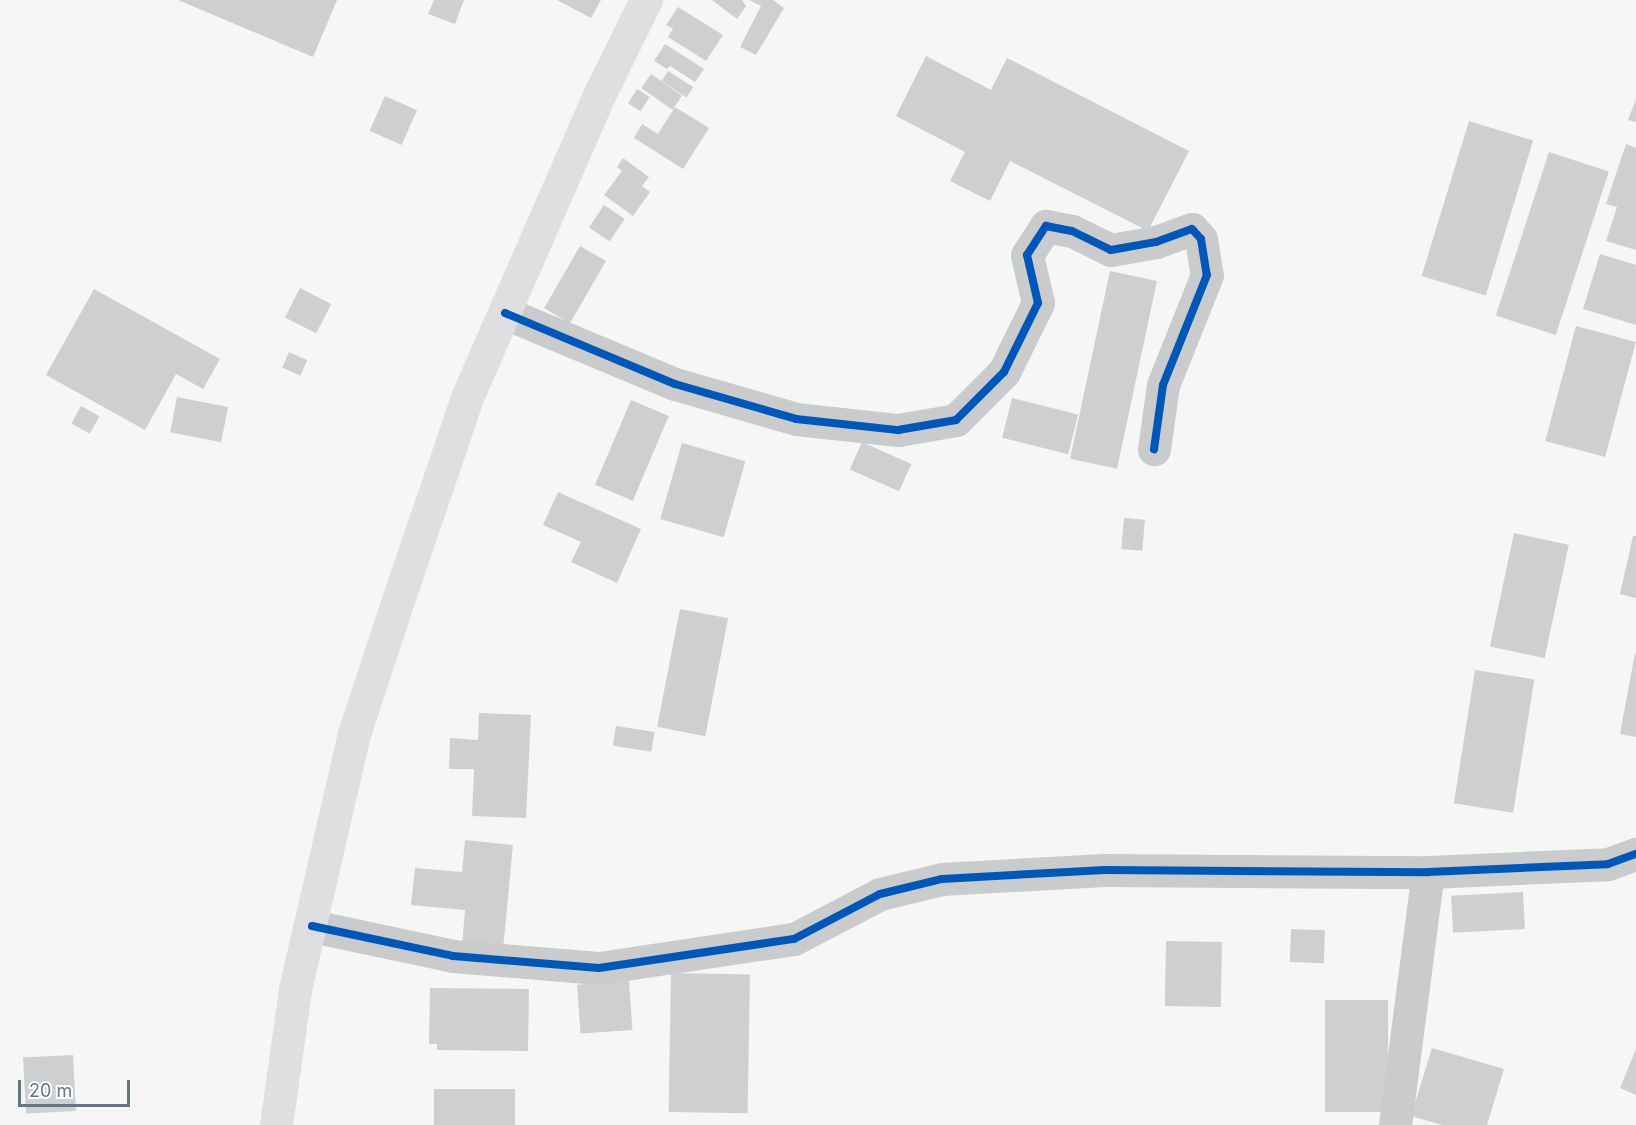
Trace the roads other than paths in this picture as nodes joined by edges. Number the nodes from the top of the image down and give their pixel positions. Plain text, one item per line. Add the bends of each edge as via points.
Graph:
1 (646, 0) edge
2 (505, 313) junction
3 (1154, 449) dead end
4 (1636, 854) edge
5 (1428, 872) junction
6 (312, 926) junction
7 (276, 1125) edge
8 (1395, 1125) edge

1 - 2 main road via 600,93
2 - 3 street via 675,384 796,419 898,430 956,420 1004,372 1038,303 1027,255 1046,226 1072,231 1111,249 1156,242 1192,229 1201,239 1207,275 1163,385
2 - 6 main road via 468,396 354,734
4 - 5 street via 1608,864
5 - 6 street via 1105,870 942,879 880,894 794,939 599,968 453,956
5 - 8 street
6 - 7 main road via 296,988

